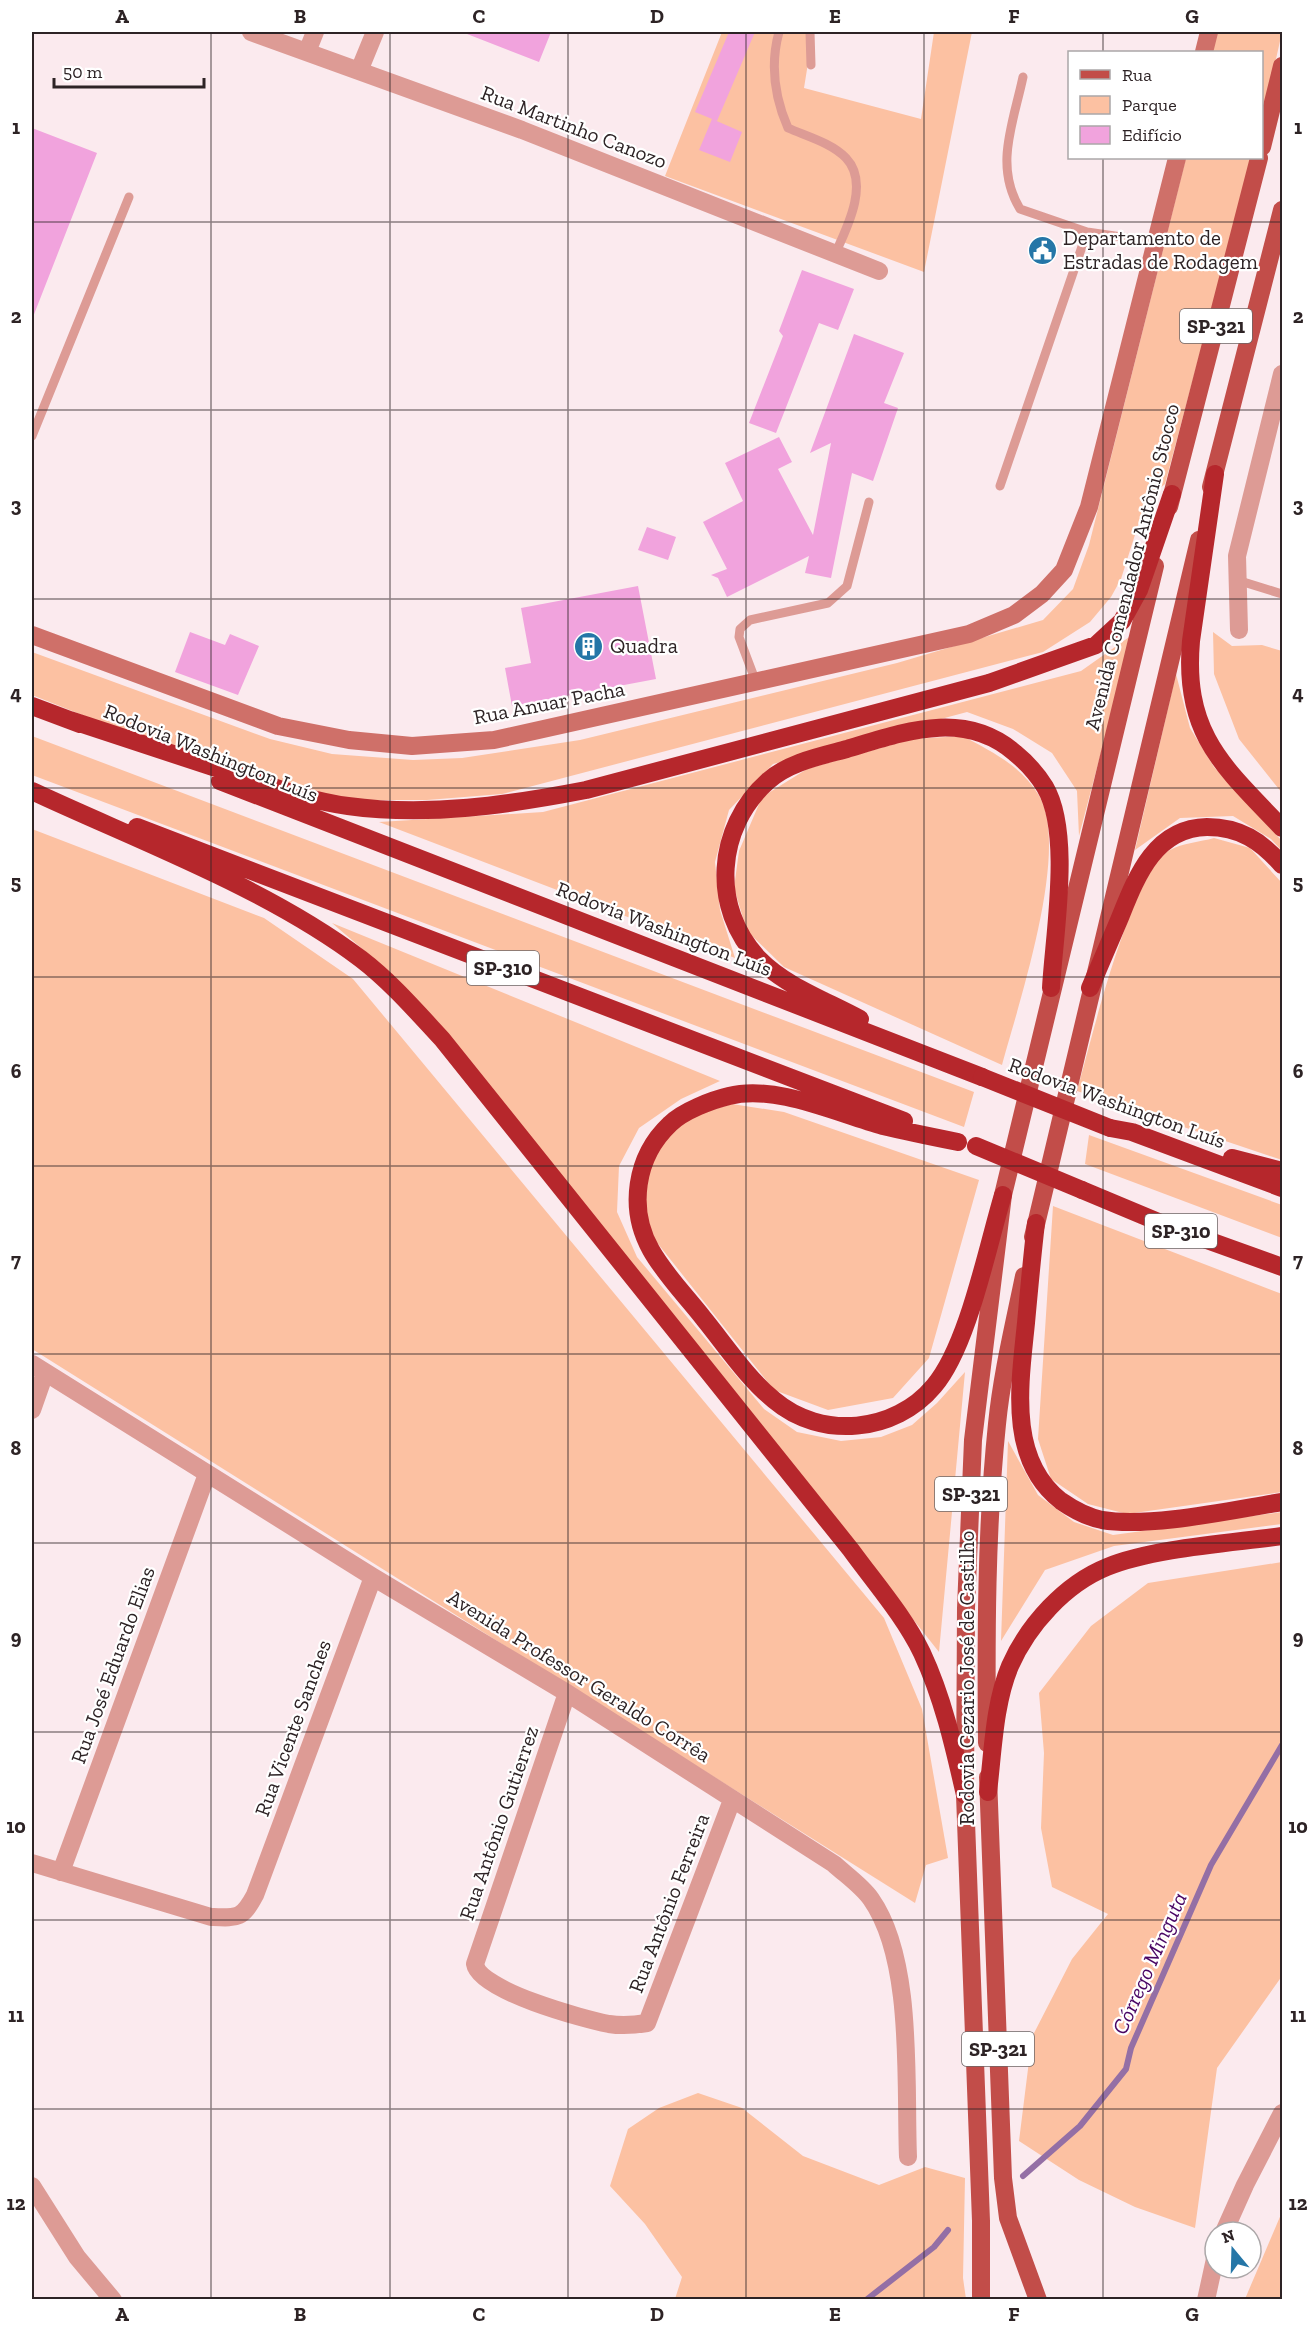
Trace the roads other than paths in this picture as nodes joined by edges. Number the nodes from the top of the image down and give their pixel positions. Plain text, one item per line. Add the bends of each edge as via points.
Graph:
1 (251, 32) edge
2 (315, 32) edge
3 (375, 32) edge
4 (779, 32) edge
5 (810, 32) edge
6 (1209, 32) edge
7 (1203, 51) edge
8 (307, 52) junction
9 (811, 65) dead end
10 (1282, 66) edge
11 (359, 71) junction
12 (1023, 77) dead end
13 (1263, 143) edge
14 (1177, 159) edge
15 (1259, 159) edge
16 (129, 197) dead end
17 (1282, 210) edge
18 (1087, 232) junction
19 (1156, 242) junction
20 (835, 254) junction
21 (879, 271) dead end
22 (1282, 375) edge
23 (32, 436) edge
24 (1215, 474) junction
25 (1000, 486) dead end
26 (1172, 494) junction
27 (869, 502) dead end
28 (1237, 580) junction
29 (1282, 594) edge
30 (1239, 630) dead end
31 (32, 635) edge
32 (756, 682) junction
33 (32, 706) edge
34 (70, 720) junction
35 (32, 789) edge
36 (1282, 828) edge
37 (1282, 865) edge
38 (1051, 988) junction
39 (1090, 988) junction
40 (925, 1054) junction
41 (1132, 1132) junction
42 (958, 1142) junction
43 (1282, 1171) edge
44 (1282, 1188) edge
45 (1003, 1195) junction
46 (1036, 1223) junction
47 (1168, 1226) junction
48 (1282, 1267) edge
49 (1282, 1278) edge
50 (38, 1368) edge
51 (32, 1410) edge
52 (207, 1474) junction
53 (1282, 1502) edge
54 (1282, 1536) edge
55 (373, 1577) junction
56 (567, 1692) junction
57 (988, 1792) junction
58 (965, 1795) junction
59 (732, 1800) junction
60 (32, 1863) edge
61 (61, 1872) junction
62 (647, 2023) joint
63 (1282, 2114) edge
64 (908, 2157) dead end
65 (32, 2186) edge
66 (1229, 2220) edge
67 (1210, 2280) edge
68 (113, 2300) edge
69 (981, 2300) edge
70 (1038, 2300) edge
71 (1206, 2300) edge

1 - 8 street, Rua Martinho Canozo
2 - 8 street
3 - 11 street
4 - 20 lane via 774,89 788,128 846,158 856,179 851,217
5 - 9 lane
6 - 7 street
8 - 11 street, Rua Martinho Canozo
10 - 13 main road
11 - 20 street, Rua Martinho Canozo via 522,130
12 - 18 lane via 1005,165 1009,191 1020,209
14 - 19 street
15 - 26 main road, Avenida Comendador Antônio Stocco / SP-321
16 - 23 lane
17 - 24 main road, SP-321
18 - 19 lane
18 - 25 lane
19 - 32 street, Rua Anuar Pacha via 1089,507 1064,570 1042,594 1014,615 969,634
20 - 21 street, Rua Martinho Canozo
22 - 28 street via 1237,556
24 - 36 highway via 1188,668 1191,696 1210,748
24 - 39 main road
26 - 34 highway via 1139,590 1122,621 1096,645 990,683 576,792 453,809 346,806 299,795
26 - 38 main road, Avenida Comendador Antônio Stocco
27 - 32 lane via 847,586 837,597 828,603 750,620 741,628 739,637
28 - 29 lane
28 - 30 street
31 - 32 street, Rua Anuar Pacha via 278,726 349,740 412,746 494,740
33 - 34 highway, Rodovia Washington Luís
34 - 40 highway, Rodovia Washington Luís via 127,746
35 - 42 highway, SP-310
35 - 58 highway via 239,886 320,930 400,993 442,1039 900,1616 921,1652 940,1699
37 - 39 highway via 1253,837 1227,827 1196,828 1174,834 1155,849 1137,876
38 - 40 highway via 1057,814 1045,786 1028,764 1004,744 974,730 943,726 911,730 796,764 770,779 753,795 729,841 726,893 732,922 759,959 776,973
38 - 45 main road, Rodovia Cezario José de Castilho / SP-321
39 - 46 main road, Rodovia Cezario José de Castilho / SP-321
40 - 41 highway, Rodovia Washington Luís, bridge via 1110,1128
41 - 43 highway
41 - 44 highway, Rodovia Washington Luís
42 - 45 highway via 765,1094 730,1096 671,1123 652,1145 640,1170 638,1213 652,1251 774,1401 814,1422 859,1427 893,1419 915,1404 934,1387 952,1360
42 - 47 highway, SP-310, bridge
45 - 58 main road, Rodovia Cezario José de Castilho / SP-321 via 973,1440 966,1608
46 - 53 highway via 1020,1390 1022,1433 1033,1468 1047,1490 1075,1511 1101,1520 1132,1523
46 - 57 main road, Rodovia Cezario José de Castilho / SP-321 via 1007,1354 997,1422 986,1625
47 - 48 highway, SP-310
47 - 49 highway
50 - 51 street
50 - 52 street, Avenida Professor Geraldo Corrêa
52 - 55 street, Avenida Professor Geraldo Corrêa
52 - 61 street, Rua José Eduardo Elias
54 - 57 highway via 1151,1555 1107,1567 1066,1592 1033,1627 1010,1667 1001,1697
55 - 56 street, Avenida Professor Geraldo Corrêa
55 - 61 street, Rua Vicente Sanches via 246,1912 234,1918 211,1917
56 - 59 street, Avenida Professor Geraldo Corrêa
56 - 62 street, Rua Antônio Gutierrez via 476,1968 479,1975 500,1988 569,2013 610,2024
57 - 70 main road, Rodovia Cezario José de Castilho / SP-321 via 1003,2178 1008,2218
58 - 69 main road, Rodovia Cezario José de Castilho / SP-321
59 - 62 street, Rua Antônio Ferreira
59 - 64 street, Avenida Professor Geraldo Corrêa via 834,1864 871,1898 893,1941 903,2011
60 - 61 street
63 - 66 street
65 - 68 street via 77,2257
67 - 71 street

